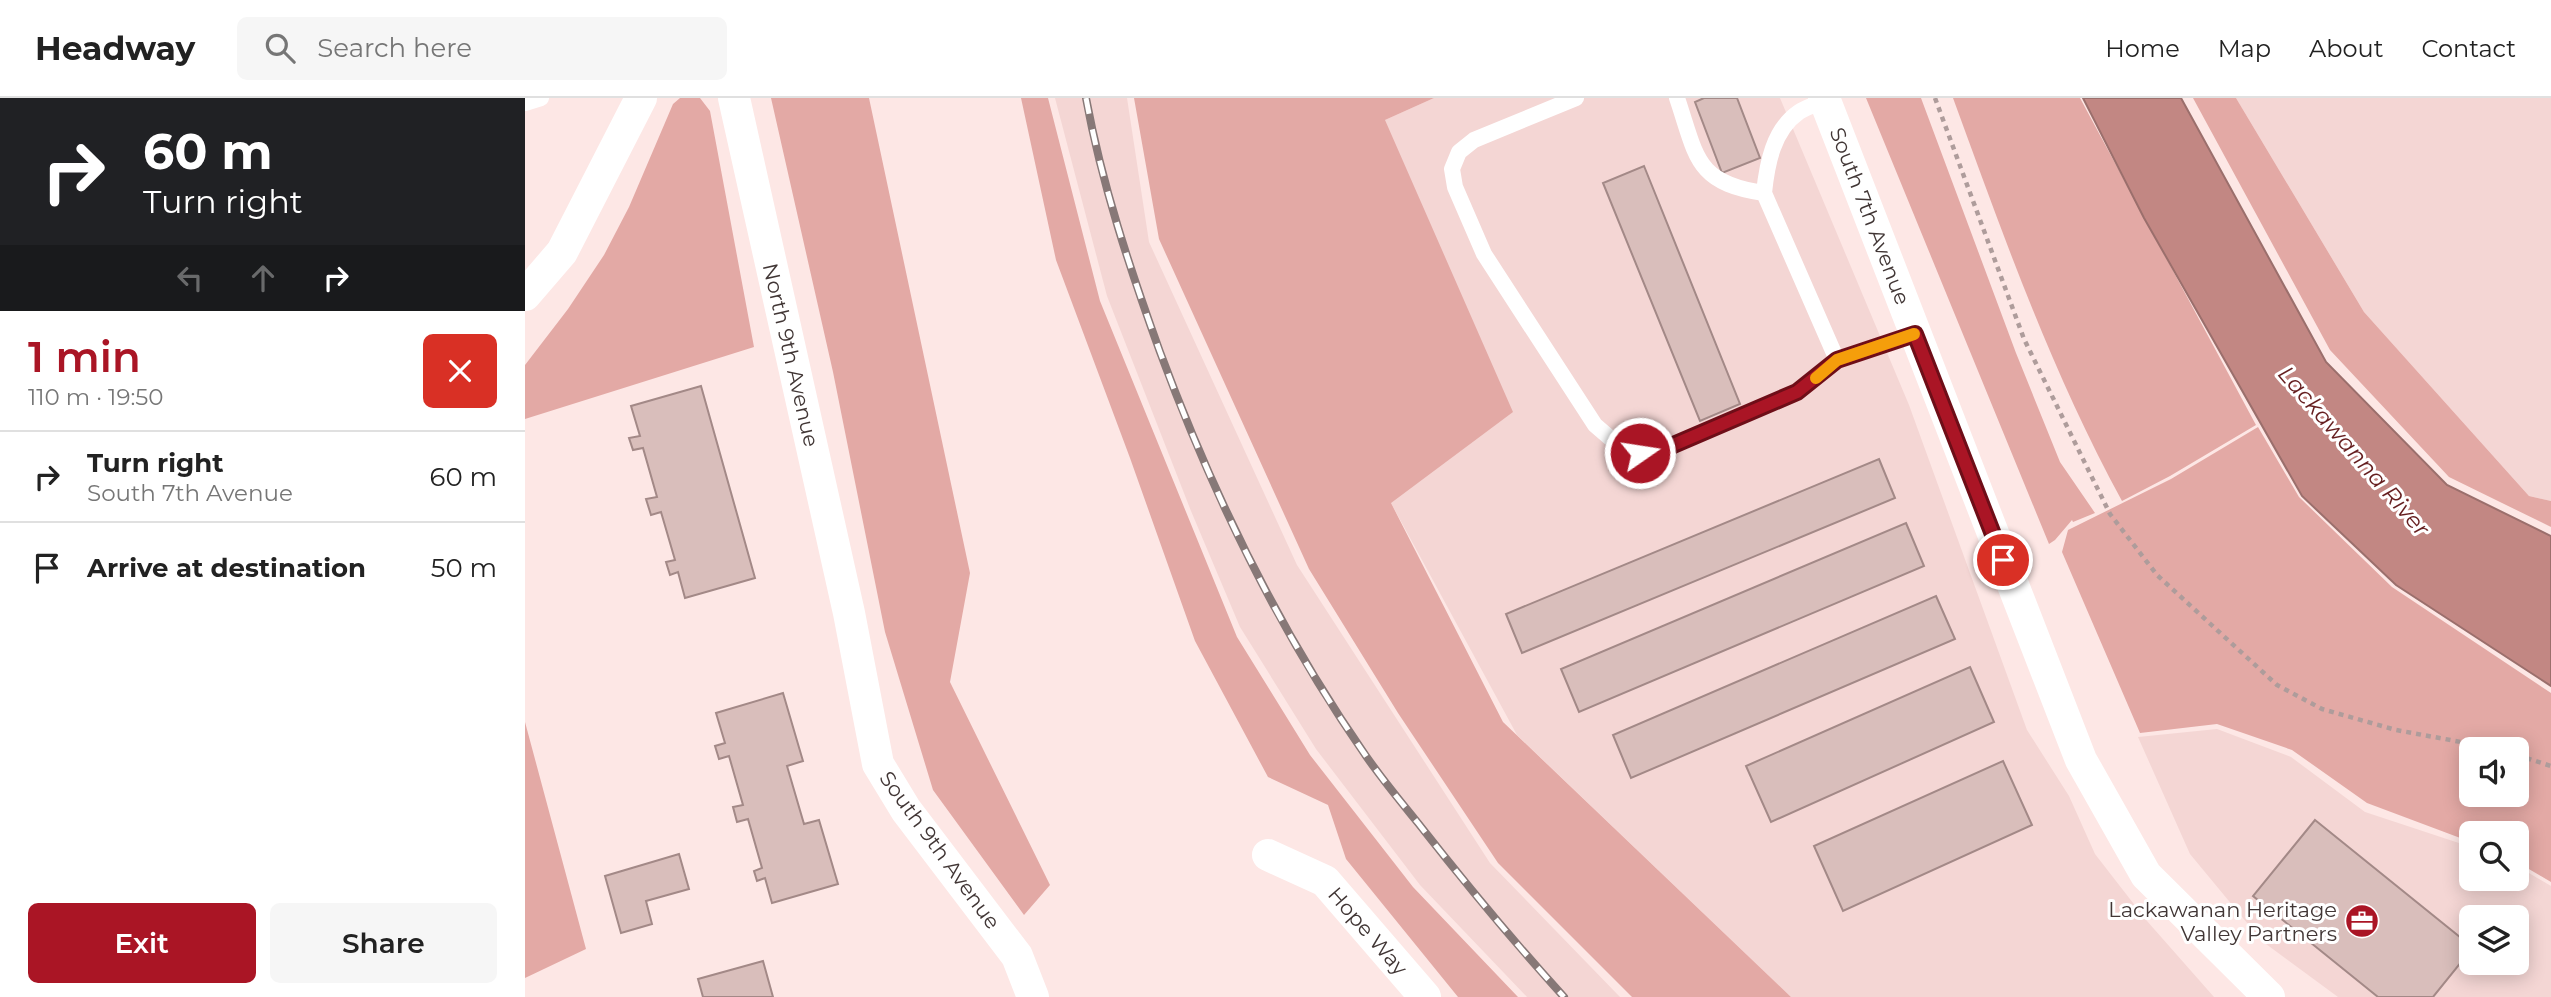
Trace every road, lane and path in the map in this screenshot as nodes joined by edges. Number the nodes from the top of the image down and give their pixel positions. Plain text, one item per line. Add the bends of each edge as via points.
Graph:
1 (541, 98) edge
2 (641, 98) edge
3 (734, 98) edge
4 (1577, 98) edge
5 (1677, 98) edge
6 (1934, 98) edge
7 (1824, 99) edge
8 (525, 103) edge
9 (1764, 193) junction
10 (525, 295) edge
11 (1915, 334) junction
12 (1837, 360) junction
13 (849, 612) joint
14 (2459, 742) edge
15 (2529, 759) edge
16 (2551, 766) edge
17 (1268, 855) dead end
18 (1033, 997) edge
19 (1425, 997) edge
20 (2269, 997) edge

1 - 8 lane
2 - 10 street via 562,252
3 - 13 street, North 9th Avenue
4 - 12 lane via 1474,140 1459,152 1452,169 1455,187 1484,254 1595,425 1617,444 1640,453 1671,446 1797,392
5 - 9 lane via 1696,153 1709,174 1725,185
6 - 14 path via 2024,339 2110,514 2157,575 2277,685 2322,709
7 - 9 lane via 1798,113 1777,137
7 - 11 street, South 7th Avenue
9 - 12 lane
11 - 12 lane
11 - 20 street, South 7th Avenue via 2081,760 2146,875
13 - 18 street, South 9th Avenue via 878,764 906,810 1017,956
15 - 16 path
17 - 19 street, Hope Way via 1325,881

